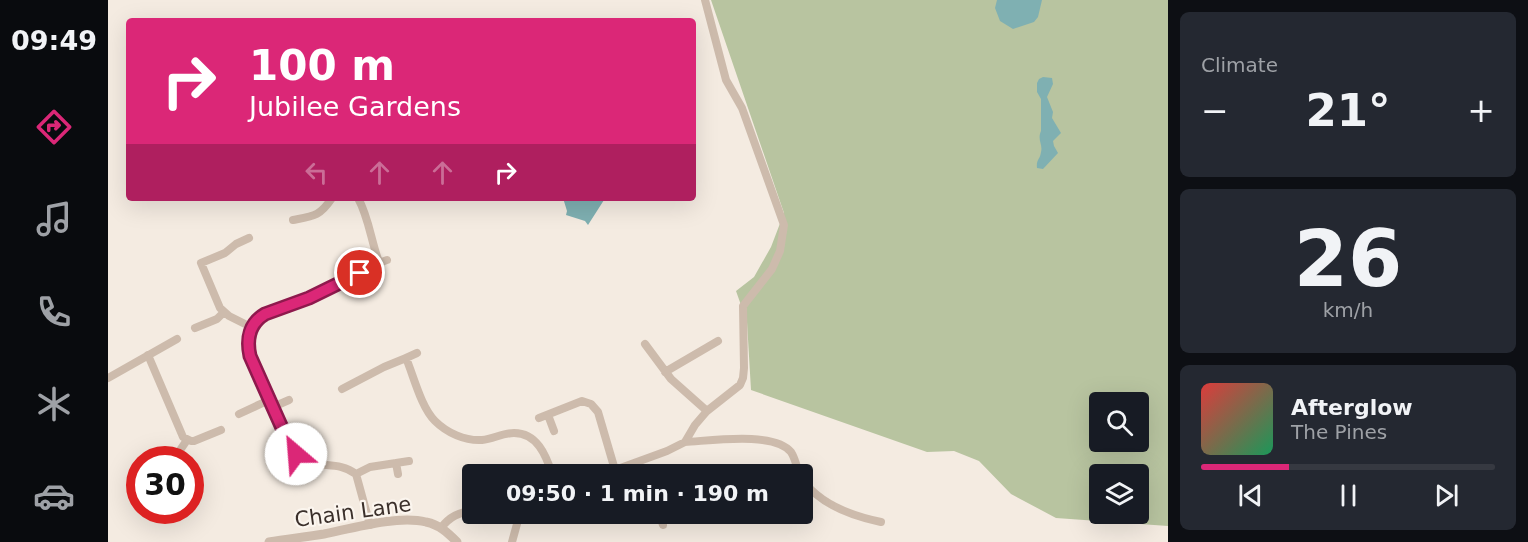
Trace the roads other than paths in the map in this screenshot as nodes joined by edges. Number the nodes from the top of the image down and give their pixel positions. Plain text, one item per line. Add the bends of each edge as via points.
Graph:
1 (705, 0) edge
2 (330, 201) edge
3 (359, 201) edge
4 (293, 220) dead end
5 (249, 238) dead end
6 (224, 312) junction
7 (251, 327) junction
8 (195, 328) dead end
9 (177, 339) dead end
10 (718, 341) dead end
11 (645, 344) dead end
12 (417, 353) dead end
13 (148, 355) junction
14 (406, 358) junction
15 (665, 372) junction
16 (108, 378) edge
17 (342, 389) dead end
18 (289, 400) dead end
19 (271, 403) junction
20 (707, 411) junction
21 (239, 414) dead end
22 (548, 415) junction
23 (538, 418) dead end
24 (221, 430) dead end
25 (554, 431) dead end
26 (187, 440) junction
27 (685, 442) junction
28 (183, 446) edge
29 (409, 461) dead end
30 (640, 461) junction
31 (396, 463) junction
32 (548, 464) edge
33 (613, 464) edge
34 (632, 464) edge
35 (641, 464) edge
36 (796, 464) edge
37 (356, 474) junction
38 (398, 474) dead end
39 (813, 492) edge
40 (462, 513) edge
41 (881, 522) dead end
42 (517, 524) edge
43 (370, 525) junction
44 (441, 528) junction
45 (322, 538) edge
46 (269, 542) edge
47 (457, 542) edge
48 (512, 542) edge

1 - 20 street via 726,80 742,108 784,225 772,269 743,306 743,378 735,390
2 - 4 street via 321,212
3 - 7 street via 371,239 383,261 309,298 265,314
5 - 6 street via 201,263
6 - 7 street
6 - 8 street
7 - 19 street via 250,356
9 - 13 street
10 - 15 street
11 - 15 street
12 - 14 street
13 - 16 street
13 - 26 street via 181,435
14 - 17 street
14 - 32 street via 426,408 440,425 473,440 521,434 539,444
15 - 20 street
18 - 19 street
19 - 21 street
19 - 37 street via 291,448 301,459 345,467
20 - 27 street
22 - 23 street
22 - 25 street
22 - 33 street via 582,401 591,404 598,412
24 - 26 street via 198,440
26 - 28 street
27 - 30 street
27 - 36 street via 764,440 789,450
29 - 31 street
30 - 34 street
30 - 35 street
31 - 37 street via 369,467
31 - 38 street
37 - 43 street
39 - 41 street via 853,515
40 - 44 street
42 - 48 street
43 - 44 street, Chain Lane via 414,520
43 - 45 street, Chain Lane
44 - 47 street
45 - 46 street, Chain Lane

